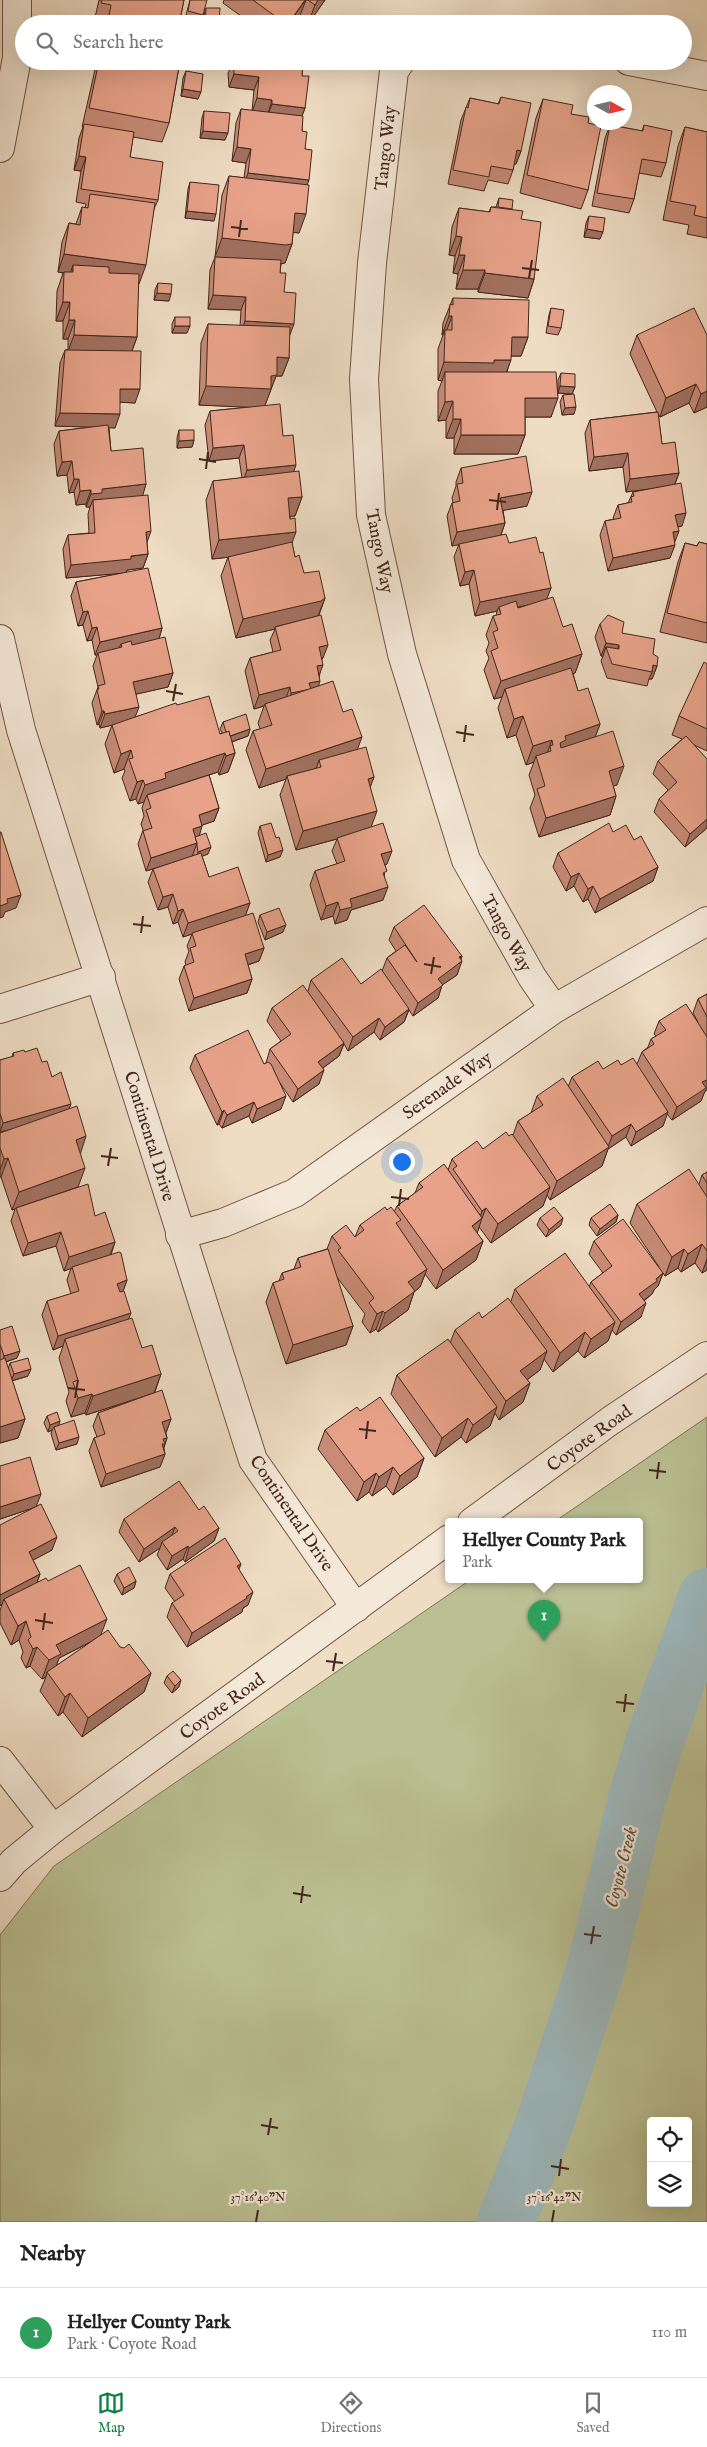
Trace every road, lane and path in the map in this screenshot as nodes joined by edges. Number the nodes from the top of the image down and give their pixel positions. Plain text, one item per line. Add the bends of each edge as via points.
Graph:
1 (17, 0) edge
2 (17, 15) edge
3 (15, 69) edge
4 (395, 70) edge
5 (676, 70) edge
6 (707, 76) edge
7 (0, 148) edge
8 (0, 638) edge
9 (707, 921) edge
10 (101, 977) junction
11 (0, 1009) edge
12 (554, 1009) junction
13 (180, 1235) junction
14 (707, 1356) edge
15 (477, 1518) edge
16 (445, 1543) edge
17 (356, 1608) junction
18 (0, 1761) edge
19 (53, 1829) junction
20 (0, 1877) edge

1 - 2 street
3 - 7 street
4 - 12 street, Tango Way via 372,263 365,369 371,515 402,654 466,860 532,977
5 - 6 street
8 - 10 street, Continental Drive via 21,730
9 - 12 street, Serenade Way
10 - 11 street
10 - 13 street, Continental Drive
12 - 13 street, Serenade Way via 295,1193 223,1223
13 - 17 street, Continental Drive via 253,1460
14 - 15 street, Coyote Road via 610,1421
16 - 17 street, Coyote Road
17 - 19 street, Coyote Road
18 - 19 street
19 - 20 street, Coyote Road

